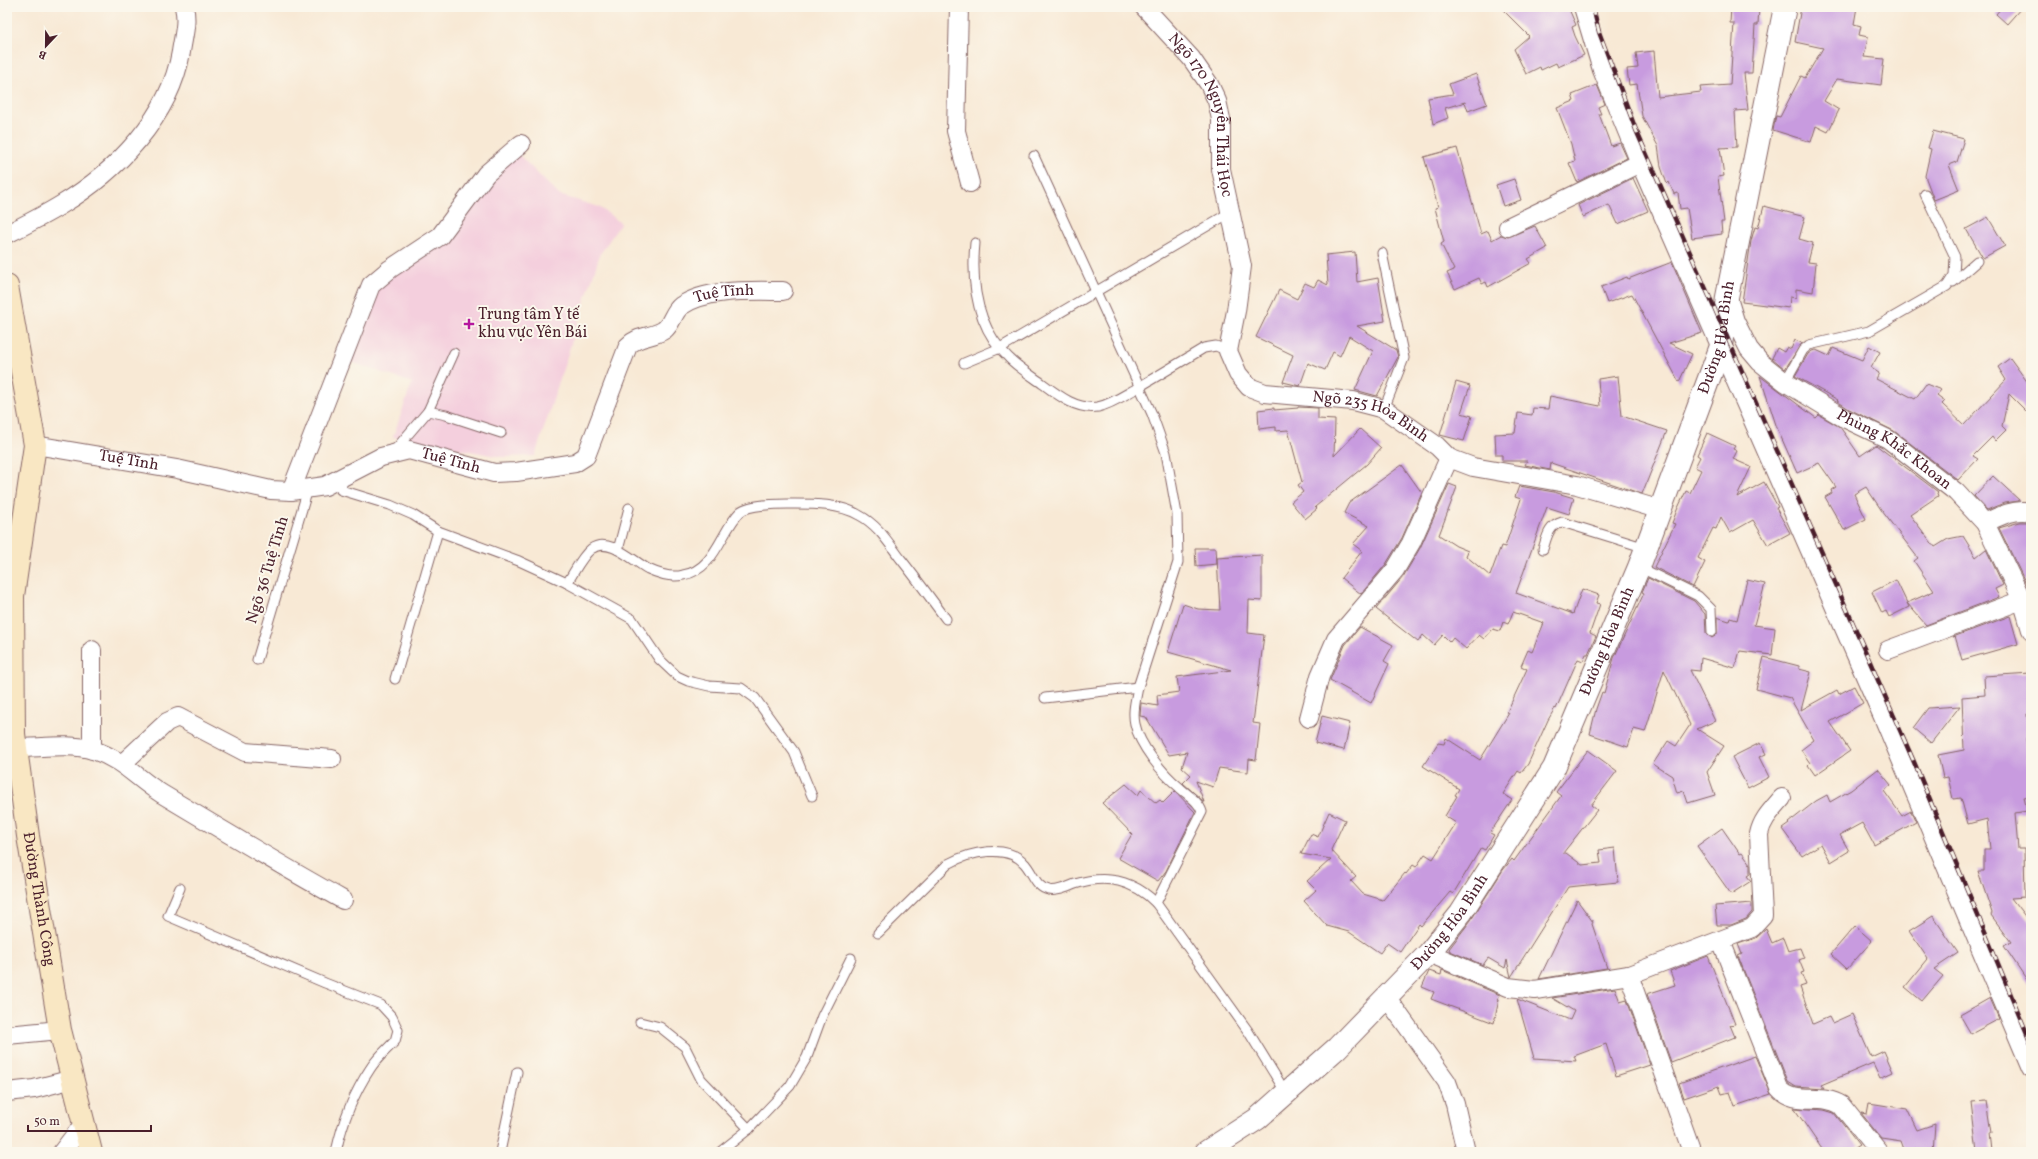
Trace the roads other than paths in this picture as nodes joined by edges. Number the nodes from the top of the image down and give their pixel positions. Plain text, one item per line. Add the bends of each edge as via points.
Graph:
1 (184, 7) edge
2 (959, 7) edge
3 (1144, 7) edge
4 (1584, 7) edge
5 (1785, 7) edge
6 (521, 144) dead end
7 (1034, 156) dead end
8 (1640, 163) junction
9 (970, 182) dead end
10 (1925, 194) dead end
11 (1231, 212) junction
12 (1508, 227) dead end
13 (7, 234) edge
14 (975, 243) dead end
15 (1382, 253) dead end
16 (1978, 260) dead end
17 (7, 286) edge
18 (1947, 286) junction
19 (783, 291) dead end
20 (1097, 291) junction
21 (1727, 297) junction
22 (1721, 346) junction
23 (1000, 348) junction
24 (1228, 351) junction
25 (454, 353) dead end
26 (964, 363) dead end
27 (1785, 382) junction
28 (1140, 386) junction
29 (1384, 409) junction
30 (428, 411) junction
31 (501, 433) dead end
32 (35, 445) junction
33 (391, 453) junction
34 (1449, 458) junction
35 (343, 478) junction
36 (300, 490) junction
37 (629, 508) dead end
38 (1661, 510) junction
39 (2031, 512) edge
40 (1985, 523) junction
41 (438, 531) junction
42 (1543, 549) dead end
43 (618, 550) junction
44 (1642, 558) junction
45 (567, 583) junction
46 (2022, 600) junction
47 (946, 619) dead end
48 (2031, 630) edge
49 (1712, 632) dead end
50 (92, 650) dead end
51 (1888, 650) dead end
52 (257, 660) dead end
53 (395, 679) dead end
54 (1138, 687) junction
55 (1044, 698) dead end
56 (1309, 718) dead end
57 (13, 739) edge
58 (92, 750) junction
59 (332, 759) dead end
60 (123, 764) junction
61 (812, 796) dead end
62 (1782, 798) dead end
63 (180, 888) dead end
64 (343, 900) dead end
65 (1156, 903) junction
66 (878, 933) dead end
67 (1721, 941) junction
68 (1429, 953) junction
69 (852, 958) dead end
70 (1629, 975) junction
71 (1387, 998) junction
72 (640, 1022) dead end
73 (60, 1030) junction
74 (7, 1035) edge
75 (2031, 1068) edge
76 (517, 1072) dead end
77 (73, 1079) junction
78 (7, 1092) edge
79 (1286, 1094) junction
80 (84, 1122) junction
81 (749, 1129) junction
82 (62, 1152) edge
83 (91, 1152) edge
84 (336, 1152) edge
85 (500, 1152) edge
86 (720, 1152) edge
87 (1206, 1152) edge
88 (1466, 1152) edge
89 (1692, 1152) edge
90 (1879, 1152) edge

1 - 13 street via 186,17 177,72 156,114 140,137 93,182 61,205
2 - 9 street via 956,130
3 - 11 street, Ngõ 170 Nguyễn Thái Học via 1191,58 1209,84 1221,119 1221,169
4 - 8 street via 1602,70
5 - 21 street, Đường Hòa Bình
6 - 36 street via 486,174 440,236 390,269 371,285
7 - 20 lane
8 - 12 street
8 - 22 street
10 - 18 lane via 1956,257 1954,275
11 - 20 lane
11 - 24 street via 1242,266
14 - 23 lane via 972,269 979,307 986,328
15 - 29 lane via 1404,358
16 - 18 lane
17 - 32 main road, Đường Thành Công
18 - 27 lane via 1869,331 1809,345 1803,350
19 - 33 street, Tuệ Tĩnh via 726,292 691,300 680,307 663,331 632,342 628,346 586,456 575,463 494,473 409,450
20 - 23 lane
20 - 28 lane
21 - 22 street, Đường Hòa Bình
21 - 27 street, Phùng Khắc Khoan via 1749,350
22 - 38 street, Đường Hòa Bình
22 - 75 street via 1883,717
23 - 26 lane
23 - 28 lane via 1009,359 1067,402 1084,407 1098,407
24 - 28 lane via 1216,346 1204,348
24 - 29 street, Ngõ 235 Hòa Bình via 1238,374 1249,387 1265,393 1353,401
25 - 30 lane
27 - 40 street, Phùng Khắc Khoan via 1844,418 1888,439 1956,492
28 - 54 lane via 1166,453 1177,514 1178,562
29 - 34 street, Ngõ 235 Hòa Bình via 1437,446
30 - 31 lane
30 - 33 lane
32 - 36 street, Tuệ Tĩnh via 177,469 271,490
32 - 57 main road, Đường Thành Công via 13,596
33 - 35 street, Tuệ Tĩnh
34 - 38 street, Ngõ 235 Hòa Bình via 1474,467 1577,484
34 - 56 street via 1411,543 1395,570 1336,639 1320,676
35 - 36 street, Tuệ Tĩnh via 325,486
35 - 41 lane via 341,490 407,512
36 - 52 lane, Ngõ 36 Tuệ Tĩnh
37 - 43 lane
38 - 44 street, Đường Hòa Bình
39 - 40 street via 2003,514
40 - 46 street, Phùng Khắc Khoan
41 - 45 lane via 519,561
41 - 53 lane
42 - 44 lane via 1550,529 1562,522
43 - 45 lane via 609,547 592,548
43 - 47 lane via 660,573 672,576 686,575 708,560 732,521 742,510 783,504 832,506 858,514 875,527 887,539
44 - 49 lane via 1698,596 1711,609
44 - 68 street, Đường Hòa Bình via 1554,768 1461,913
45 - 61 lane via 632,619 659,659 677,676 709,686 741,688 755,698 794,752
46 - 48 street, Phùng Khắc Khoan
46 - 51 street
50 - 58 street
54 - 55 lane
54 - 65 lane via 1134,708 1135,725 1141,740 1152,758 1177,786 1198,803 1202,812
57 - 58 street
57 - 73 main road, Đường Thành Công
58 - 60 street
59 - 60 street via 245,752 178,717 166,722
60 - 64 street via 159,792 250,848
62 - 67 street via 1765,819 1759,834 1762,916 1752,928
63 - 84 lane via 168,916 325,984 373,1001 387,1010 392,1017 398,1030 397,1036 370,1068 347,1118
65 - 66 lane via 1133,885 1114,880 1092,879 1050,891 1042,888 1017,856 997,852 957,859 948,864
65 - 79 lane via 1248,1031
67 - 70 street
67 - 90 street via 1779,1088 1785,1095 1794,1098 1833,1100 1841,1106
68 - 70 street via 1508,987 1535,990
68 - 71 street, Đường Hòa Bình
69 - 81 lane via 822,1016 798,1074 790,1086
70 - 89 street
71 - 79 street, Đường Hòa Bình
71 - 88 street via 1447,1082
72 - 81 lane via 660,1027 685,1047 701,1079
73 - 74 street
73 - 77 main road, Đường Thành Công
76 - 85 lane
77 - 78 street via 34,1089
77 - 80 main road, Đường Thành Công
79 - 87 street, Đường Hòa Bình via 1257,1120
80 - 82 street
80 - 83 main road, Đường Thành Công
81 - 86 lane

